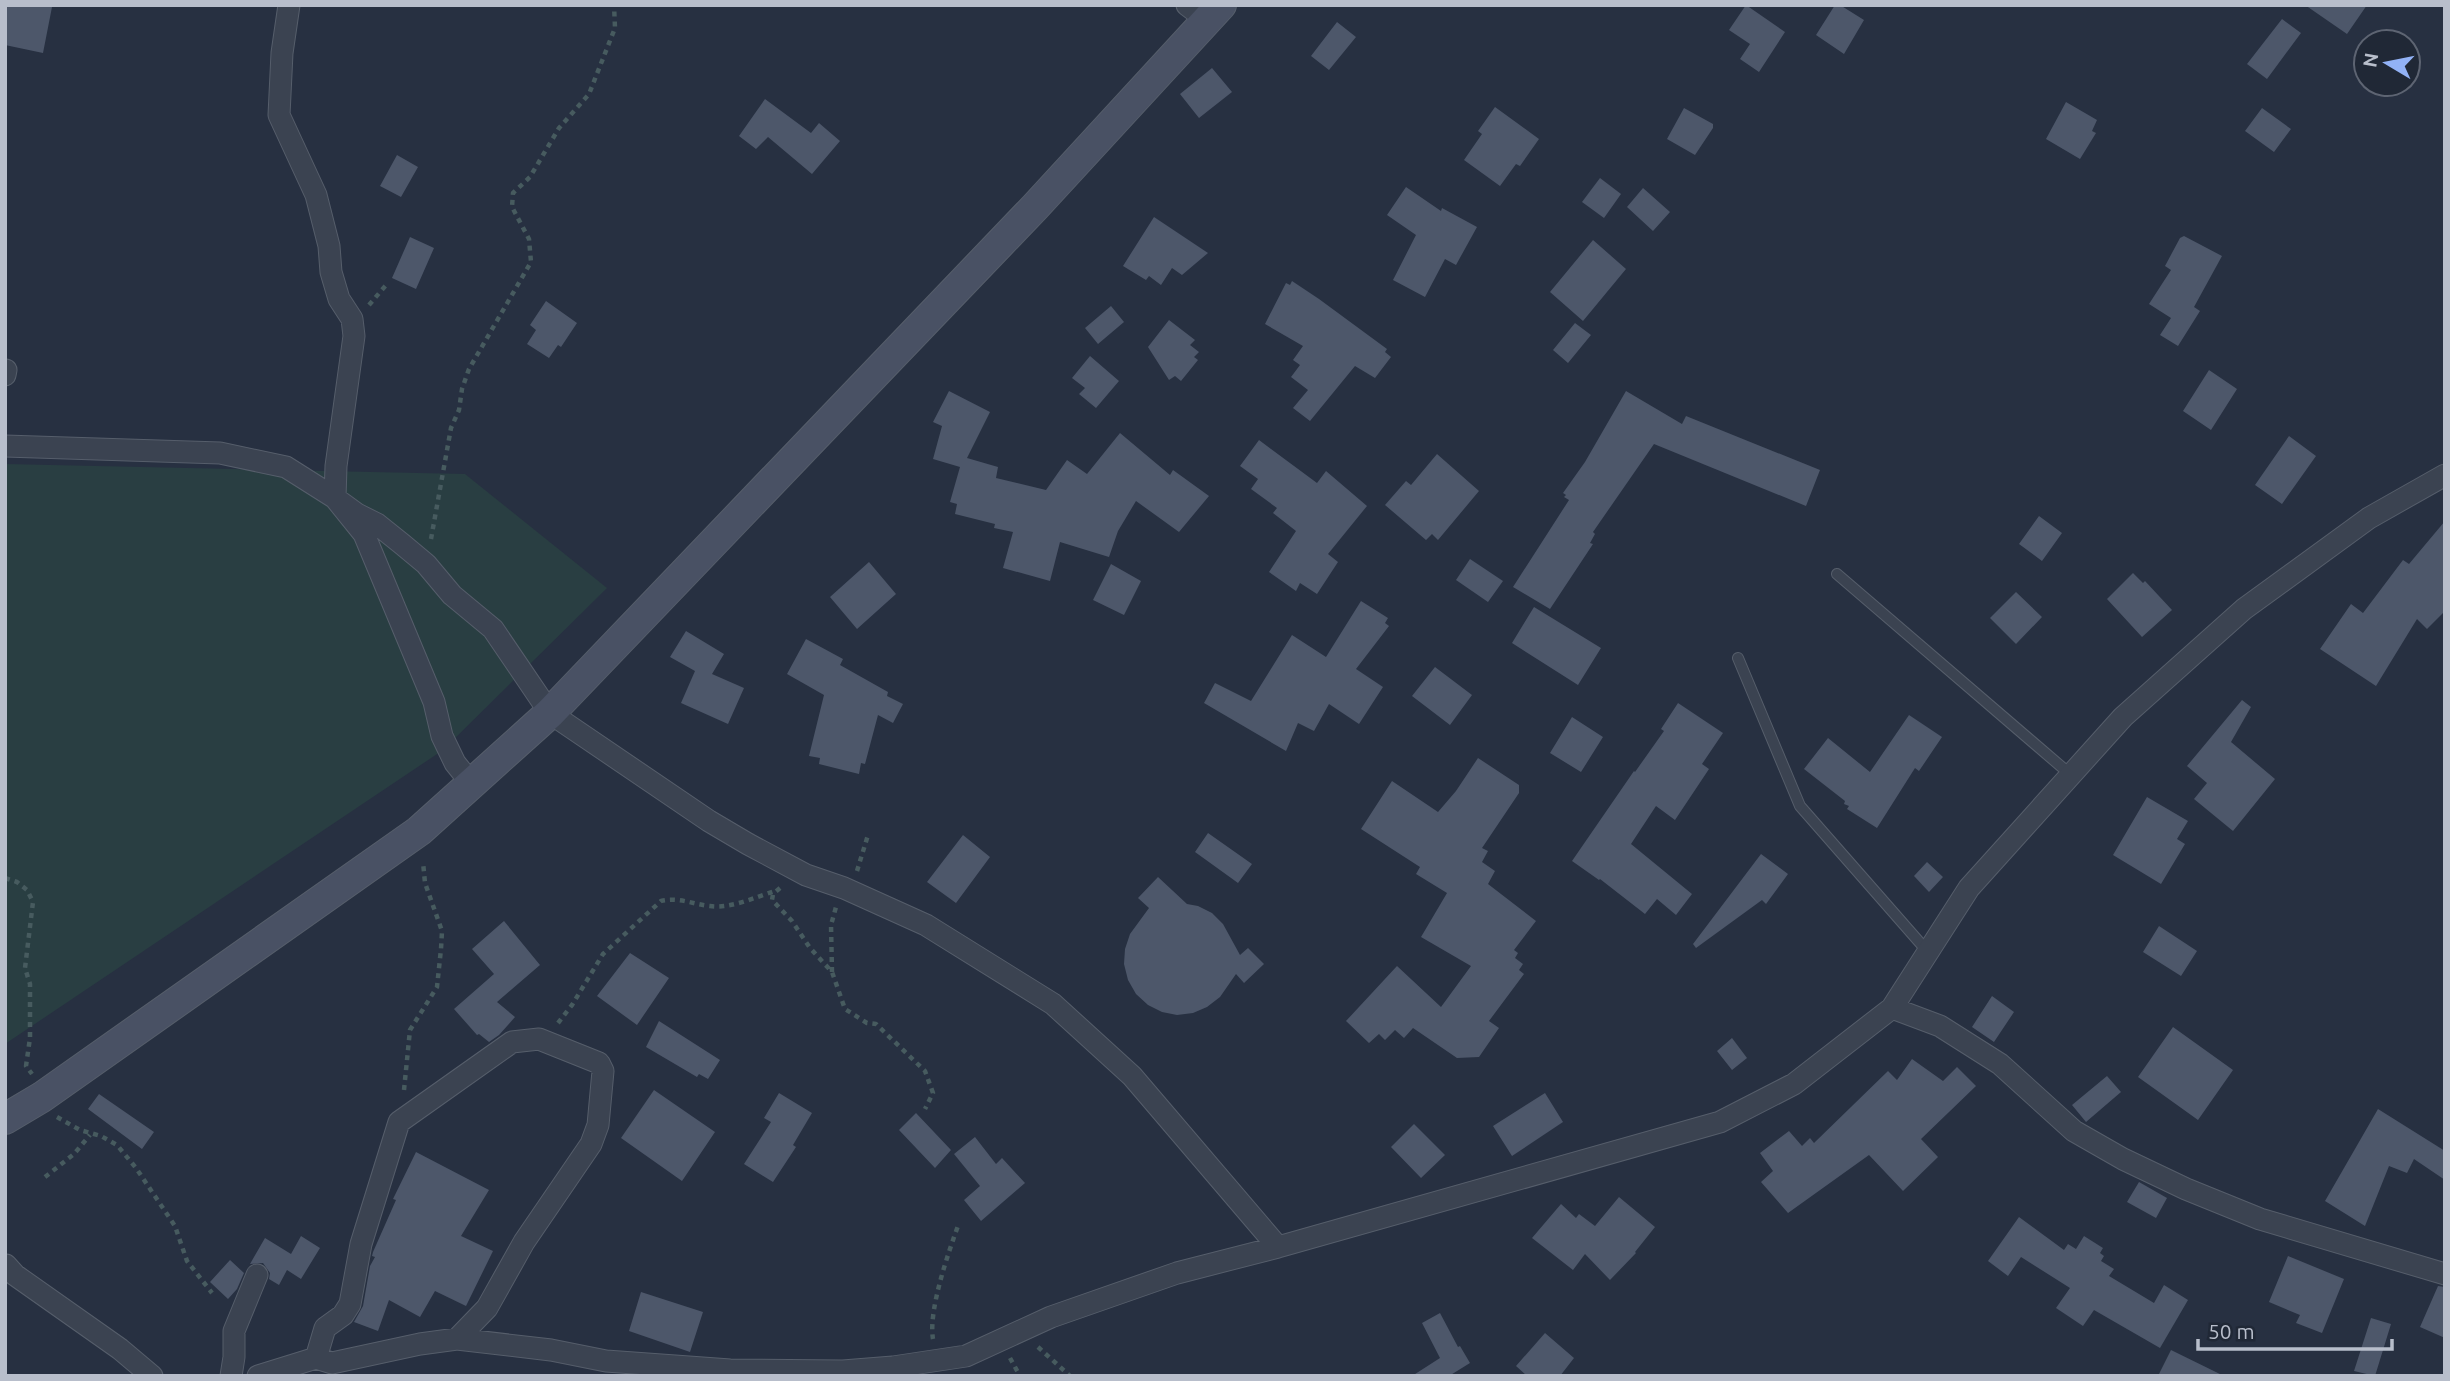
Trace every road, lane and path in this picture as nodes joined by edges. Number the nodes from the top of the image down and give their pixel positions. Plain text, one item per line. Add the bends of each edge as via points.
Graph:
1 (289, 5) edge
2 (614, 5) edge
3 (1205, 10) edge
4 (6, 370) edge
5 (5, 375) edge
6 (5, 446) edge
7 (2445, 475) edge
8 (335, 498) junction
9 (426, 564) junction
10 (1837, 574) dead end
11 (1738, 658) dead end
12 (550, 712) junction
13 (2070, 775) junction
14 (471, 783) junction
15 (419, 831) junction
16 (806, 875) junction
17 (775, 890) junction
18 (1928, 952) junction
19 (1892, 1008) junction
20 (539, 1039) junction
21 (925, 1109) dead end
22 (5, 1119) edge
23 (399, 1122) junction
24 (90, 1135) dead end
25 (45, 1177) dead end
26 (959, 1223) dead end
27 (1278, 1247) junction
28 (6, 1265) edge
29 (2445, 1274) edge
30 (257, 1275) dead end
31 (1025, 1329) junction
32 (457, 1339) junction
33 (316, 1358) junction
34 (939, 1368) edge
35 (152, 1376) edge
36 (231, 1376) edge
37 (258, 1376) edge
38 (1070, 1376) edge

1 - 8 street via 279,115 316,195 331,272 339,299 352,319 354,335
2 - 9 path via 615,28 589,94 513,194 512,207 529,239 531,262 462,389
3 - 12 street via 1035,207
4 - 5 street
6 - 8 street via 220,453 286,467
7 - 13 street via 2369,518 2244,609 2123,716
8 - 9 street via 377,524
8 - 14 street via 364,534 434,702 442,737
9 - 12 street via 452,596 493,629
10 - 13 lane
11 - 18 lane via 1800,806
12 - 14 street
12 - 16 street via 709,821
13 - 18 street via 1969,888
14 - 15 street
15 - 22 street
15 - 23 path via 425,883 442,931 441,949 437,987 410,1030
16 - 17 path
16 - 27 street via 926,925 1053,1003 1132,1076
17 - 20 path via 712,907 661,901 603,954 562,1018
17 - 21 path via 772,900 832,972 845,1009 876,1024 925,1071 933,1093
18 - 19 street
19 - 27 street via 1794,1084 1720,1122
19 - 29 street via 1940,1026 2000,1064 2074,1131 2123,1159 2260,1219
20 - 23 street via 512,1042
20 - 32 street via 599,1063 603,1071 598,1125 591,1144 524,1242 487,1308
23 - 33 street via 361,1244 350,1304 325,1328
24 - 25 path
26 - 34 path via 932,1320
27 - 31 street via 1155,1281
28 - 35 street
30 - 36 street via 234,1331
31 - 34 street
31 - 38 path
32 - 33 street via 332,1363
32 - 34 street via 607,1361 710,1369
33 - 37 street

